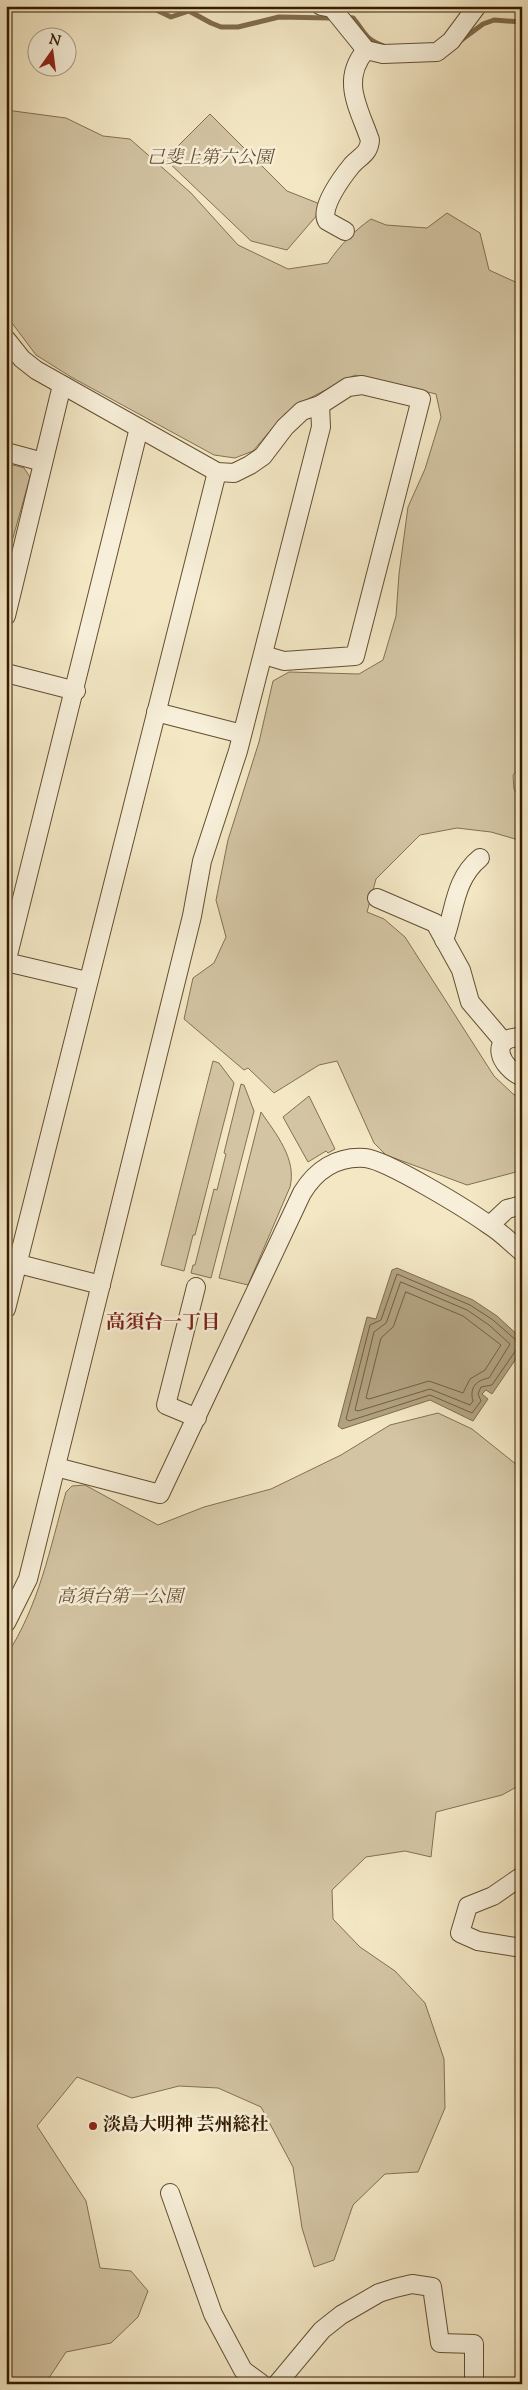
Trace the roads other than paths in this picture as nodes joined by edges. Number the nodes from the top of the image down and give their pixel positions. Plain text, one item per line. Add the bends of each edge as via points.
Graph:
1 (321, 6) edge
2 (477, 6) edge
3 (366, 50) junction
4 (345, 231) dead end
5 (6, 339) edge
6 (62, 385) junction
7 (320, 405) junction
8 (139, 428) junction
9 (7, 453) edge
10 (43, 462) junction
11 (217, 472) junction
12 (6, 616) edge
13 (264, 655) junction
14 (6, 673) edge
15 (76, 690) junction
16 (156, 712) junction
17 (242, 734) junction
18 (480, 858) dead end
19 (377, 898) dead end
20 (444, 940) junction
21 (6, 962) edge
22 (87, 981) junction
23 (522, 1037) edge
24 (504, 1042) junction
25 (522, 1078) edge
26 (522, 1205) edge
27 (490, 1225) junction
28 (522, 1252) edge
29 (12, 1262) edge
30 (101, 1285) junction
31 (196, 1287) dead end
32 (6, 1309) edge
33 (197, 1418) junction
34 (56, 1467) junction
35 (6, 1623) edge
36 (522, 1876) edge
37 (522, 1948) edge
38 (170, 2193) dead end
39 (262, 2384) edge
40 (277, 2384) edge
41 (474, 2384) edge

1 - 3 street via 332,8
2 - 3 street via 452,41 437,52 383,54
3 - 4 street via 354,67 352,81 370,140 369,149 353,165 327,203 324,213 327,221
5 - 6 street via 22,359
6 - 8 street
6 - 10 street
7 - 11 street via 302,411 263,456 250,465 234,472
7 - 13 street via 320,427
7 - 13 street via 348,387 362,385 421,399 355,656 284,661
8 - 11 street
8 - 15 street
9 - 10 street
10 - 12 street
11 - 16 street
13 - 17 street
14 - 15 street
15 - 21 street
16 - 17 street
16 - 22 street
17 - 30 street via 202,861 192,916
18 - 20 street via 463,877
19 - 20 street via 429,919 435,923
20 - 24 street via 461,970 470,1002
21 - 22 street
22 - 29 street
23 - 24 street
24 - 25 street via 500,1051 504,1064
26 - 27 street via 507,1209
27 - 28 street
27 - 33 street via 374,1160 349,1159 325,1168 314,1176 302,1193
29 - 30 street
29 - 32 street
30 - 34 street
31 - 33 street via 166,1405
33 - 34 street via 160,1494
34 - 35 street via 28,1579
36 - 37 street via 493,1896 468,1906 460,1933 478,1941
38 - 39 street via 213,2314 244,2370
40 - 41 street via 322,2330 341,2315 379,2293 412,2284 432,2287 440,2343 474,2344

